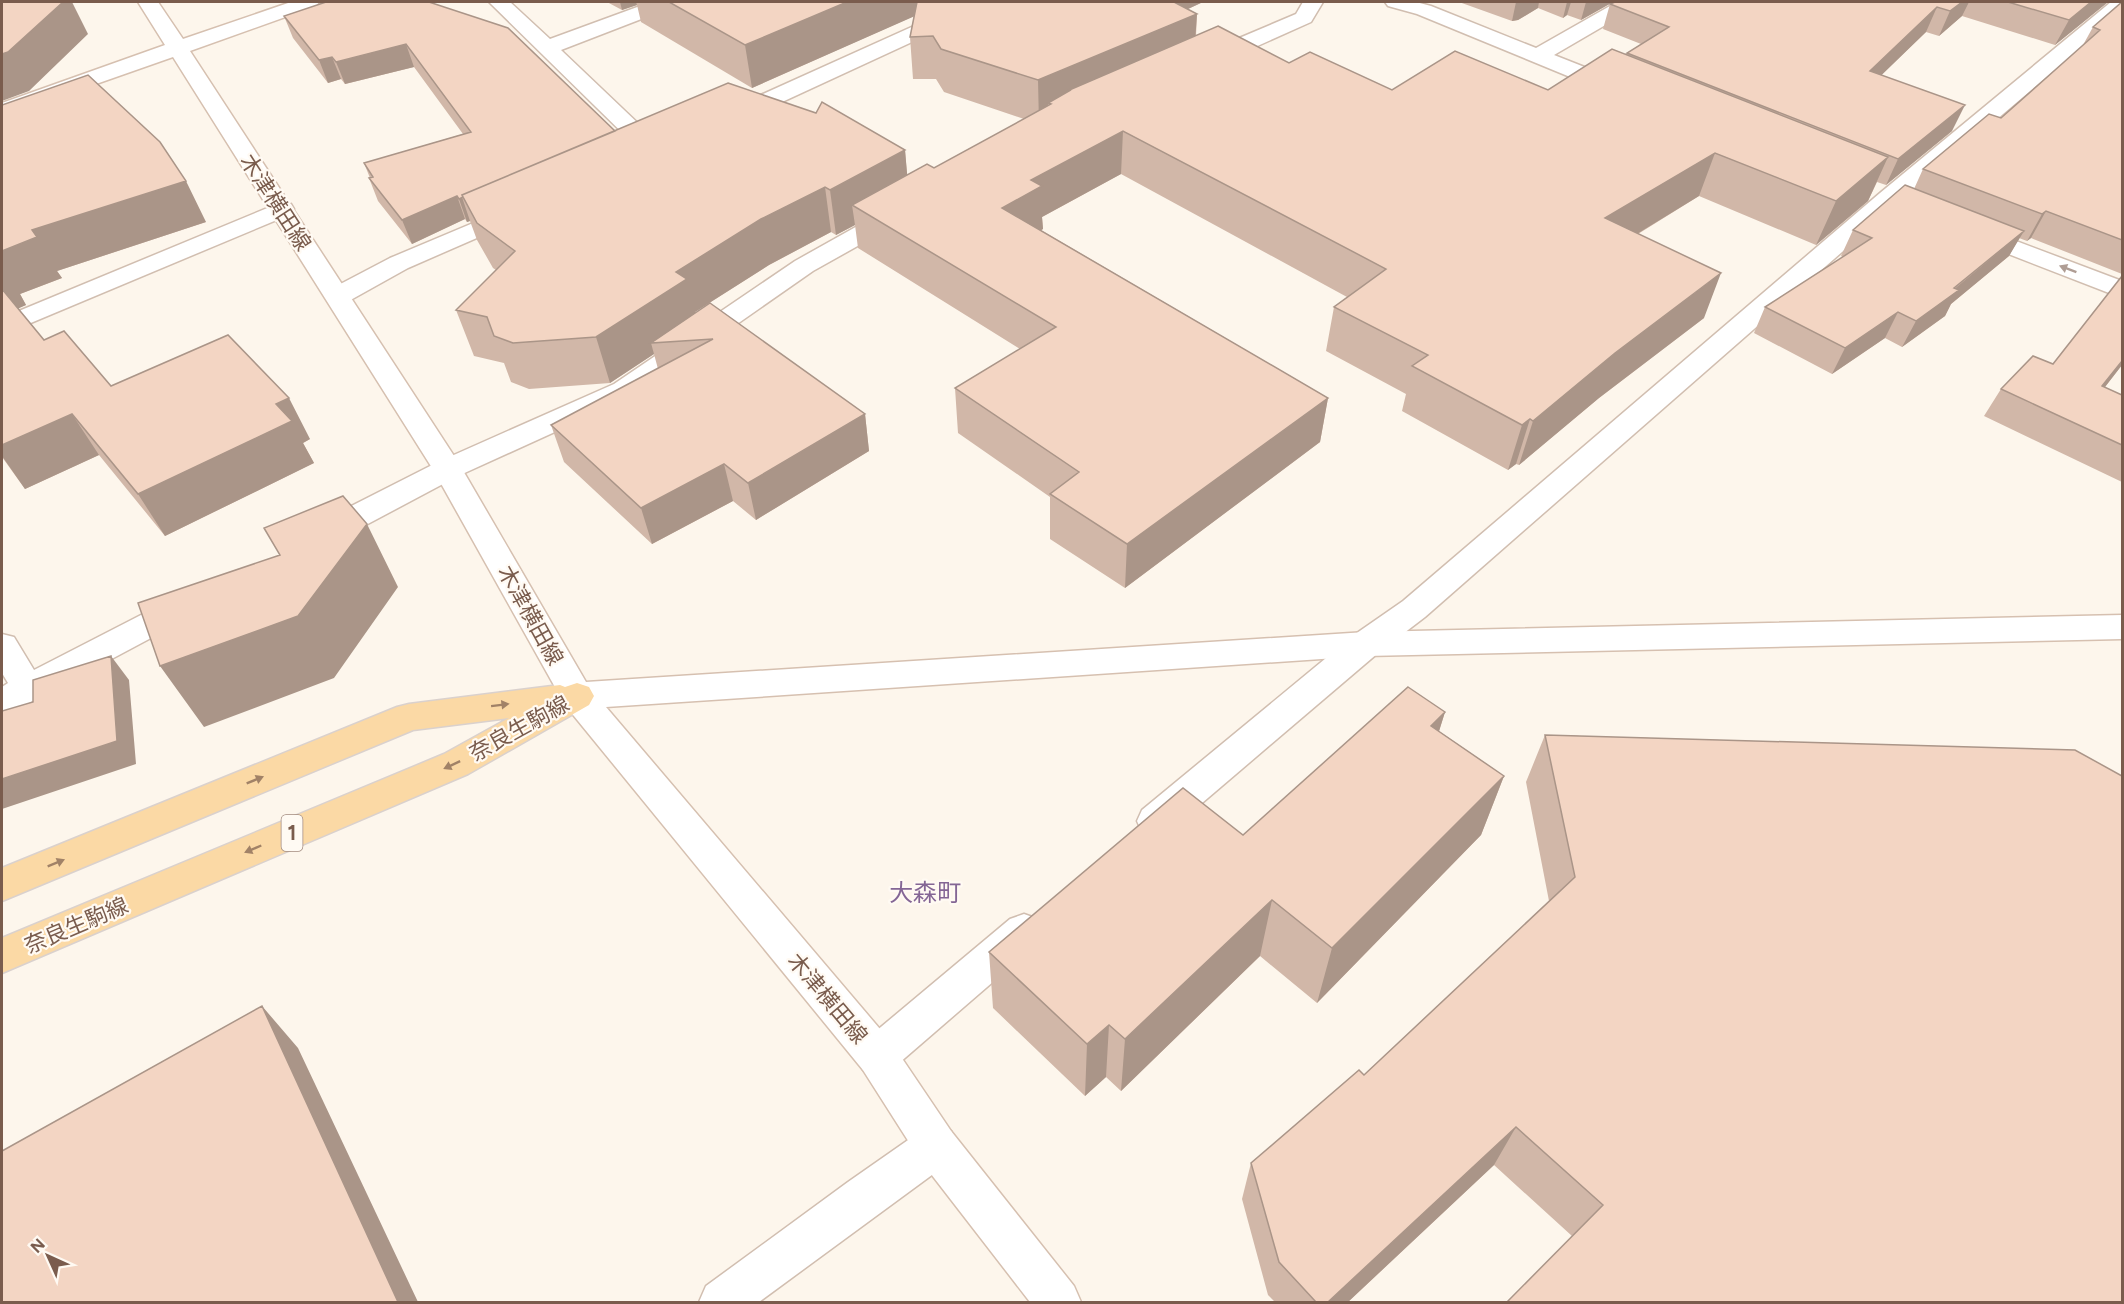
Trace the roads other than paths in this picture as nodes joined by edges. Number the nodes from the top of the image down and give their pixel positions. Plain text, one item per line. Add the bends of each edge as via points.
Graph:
1 (148, 2) edge
2 (309, 2) edge
3 (499, 2) edge
4 (668, 2) edge
5 (983, 2) edge
6 (1313, 2) edge
7 (1395, 2) edge
8 (1630, 2) edge
9 (2122, 3) edge
10 (1432, 6) edge
11 (176, 47) junction
12 (548, 47) junction
13 (1539, 56) junction
14 (1188, 69) edge
15 (1637, 96) edge
16 (2, 110) edge
17 (707, 127) edge
18 (676, 142) edge
19 (654, 152) junction
20 (633, 161) edge
21 (537, 203) edge
22 (915, 204) edge
23 (282, 209) junction
24 (1954, 224) edge
25 (2122, 290) edge
26 (338, 297) junction
27 (2, 327) edge
28 (448, 469) junction
29 (298, 547) edge
30 (205, 596) edge
31 (2122, 627) edge
32 (1366, 644) junction
33 (2, 646) edge
34 (15, 695) edge
35 (577, 696) junction
36 (1138, 836) edge
37 (2, 885) edge
38 (1047, 912) edge
39 (2, 956) edge
40 (877, 1056) junction
41 (936, 1146) junction
42 (722, 1302) edge
43 (1058, 1302) edge

1 - 11 street, 木津横田線
2 - 11 street
3 - 12 street
4 - 12 street
5 - 17 street
6 - 14 street via 1304,18
7 - 10 street
8 - 13 street
9 - 32 street via 1889,198 1414,609
10 - 13 street
11 - 16 street
11 - 23 street, 木津横田線
12 - 19 street
13 - 15 street
18 - 19 street
19 - 20 street
21 - 26 street via 399,263
22 - 28 street via 804,266 624,390
23 - 26 street, 木津横田線
23 - 27 street
25 -> 24 street
26 - 28 street, 木津横田線
28 - 29 street
28 - 35 street, 木津横田線
30 - 34 street
31 - 32 street
32 - 35 street
32 - 36 street
33 - 34 street
37 -> 35 main road, 奈良生駒線 via 409,717
35 -> 39 main road, 奈良生駒線 / 1 via 456,764
35 - 40 street, 木津横田線
38 - 40 street
40 - 41 street, 木津横田線
41 - 42 street
41 - 43 street, 木津横田線

